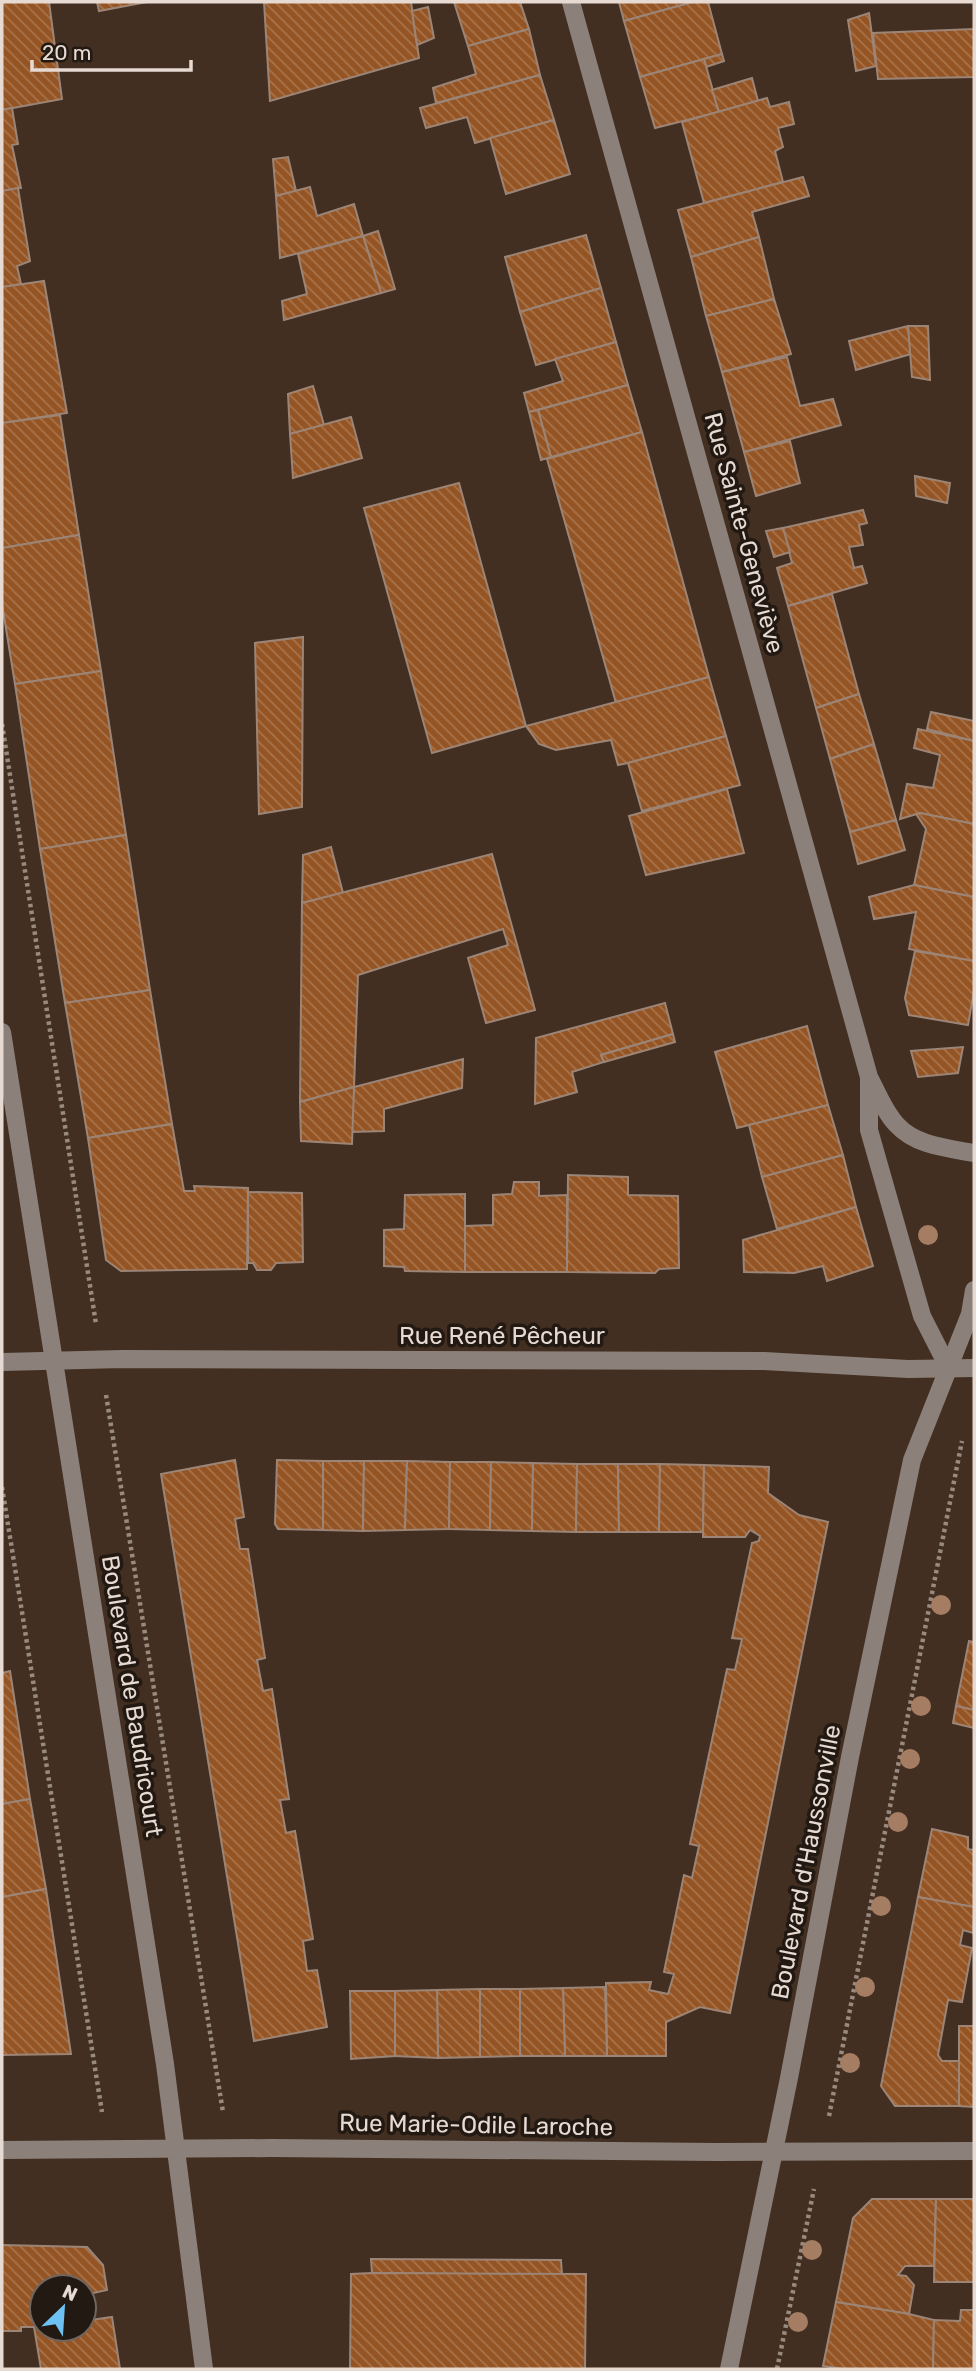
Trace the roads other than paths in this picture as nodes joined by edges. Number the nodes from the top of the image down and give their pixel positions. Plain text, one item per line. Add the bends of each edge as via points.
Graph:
1 (571, 2) edge
2 (2, 1032) edge
3 (869, 1077) junction
4 (974, 1153) edge
5 (974, 1290) edge
6 (2, 1362) edge
7 (55, 1362) junction
8 (974, 1368) edge
9 (949, 1369) junction
10 (176, 2149) junction
11 (2, 2150) edge
12 (774, 2151) junction
13 (974, 2151) edge
14 (204, 2369) edge
15 (729, 2369) edge

1 - 3 street, Rue Sainte-Geneviève
2 - 7 street, Boulevard de Baudricourt
3 - 4 street, Rue Sainte-Geneviève via 895,1124 909,1136
3 - 9 street, Rue Sainte-Geneviève via 869,1130 922,1317
5 - 9 street, Boulevard d'Haussonville
6 - 7 street, Rue René Pêcheur
7 - 9 street, Rue René Pêcheur via 764,1361
7 - 10 street, Boulevard de Baudricourt
8 - 9 street, Rue René Pêcheur
9 - 12 street, Boulevard d'Haussonville via 912,1460
10 - 11 street, Rue Marie-Odile Laroche
10 - 12 street, Rue Marie-Odile Laroche
10 - 14 street, Boulevard de Baudricourt
12 - 13 street, Rue Marie-Odile Laroche
12 - 15 street, Boulevard d'Haussonville

